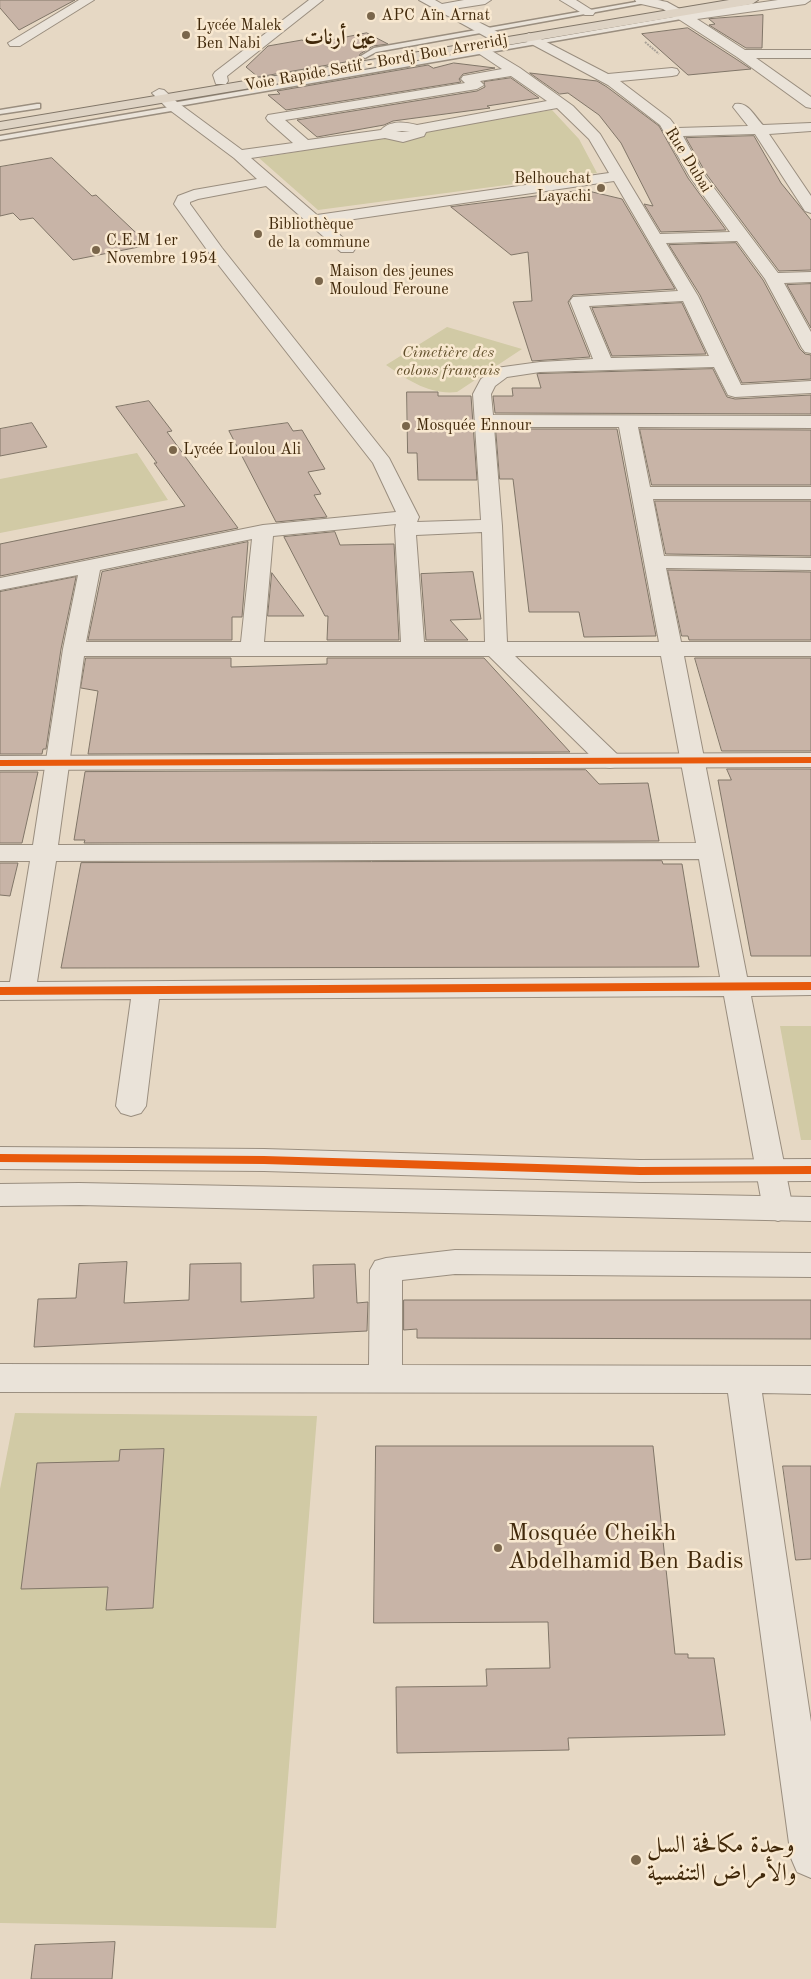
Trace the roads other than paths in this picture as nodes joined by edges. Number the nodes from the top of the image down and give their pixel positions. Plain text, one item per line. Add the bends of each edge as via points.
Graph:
1 (88, 0) edge
2 (317, 0) edge
3 (425, 0) edge
4 (485, 0) edge
5 (566, 0) edge
6 (708, 0) edge
7 (752, 0) edge
8 (805, 0) edge
9 (662, 6) edge
10 (440, 8) junction
11 (588, 12) junction
12 (5, 32) dead end
13 (488, 32) junction
14 (534, 40) junction
15 (481, 49) junction
16 (742, 54) junction
17 (811, 54) edge
18 (515, 71) junction
19 (672, 72) road end
20 (606, 78) junction
21 (221, 81) junction
22 (168, 101) junction
23 (560, 103) junction
24 (811, 104) edge
25 (37, 106) dead end
26 (740, 107) dead end
27 (0, 112) edge
28 (391, 117) junction
29 (0, 120) edge
30 (0, 126) edge
31 (811, 127) edge
32 (759, 130) junction
33 (673, 132) junction
34 (0, 138) edge
35 (305, 145) junction
36 (239, 155) junction
37 (618, 176) junction
38 (269, 182) junction
39 (811, 208) edge
40 (314, 220) junction
41 (740, 236) junction
42 (655, 238) junction
43 (347, 249) dead end
44 (811, 277) edge
45 (773, 278) junction
46 (689, 296) junction
47 (811, 348) edge
48 (721, 361) junction
49 (604, 364) junction
50 (811, 387) edge
51 (485, 421) junction
52 (628, 422) junction
53 (811, 422) edge
54 (641, 493) junction
55 (811, 493) edge
56 (407, 523) junction
57 (492, 526) junction
58 (263, 531) junction
59 (654, 562) junction
60 (811, 564) edge
61 (90, 565) junction
62 (0, 584) edge
63 (252, 648) junction
64 (413, 648) junction
65 (74, 649) junction
66 (671, 649) junction
67 (811, 649) edge
68 (496, 650) junction
69 (692, 760) junction
70 (811, 760) edge
71 (610, 761) junction
72 (0, 762) edge
73 (59, 762) junction
74 (708, 851) junction
75 (0, 853) edge
76 (44, 854) junction
77 (811, 986) edge
78 (735, 987) junction
79 (146, 990) junction
80 (11, 991) edge
81 (131, 1106) dead end
82 (0, 1158) edge
83 (770, 1170) junction
84 (811, 1170) edge
85 (0, 1195) edge
86 (778, 1209) junction
87 (811, 1209) edge
88 (811, 1265) edge
89 (0, 1378) edge
90 (385, 1379) junction
91 (743, 1379) junction
92 (811, 1380) edge
93 (811, 1858) edge

1 - 12 street via 11,47
2 - 21 street via 220,76
3 - 10 street
4 - 10 street
5 - 11 street
6 - 9 highway, Voie Rapide Setif - Bordj Bou Arreridj
7 - 9 highway, Voie Rapide Setif - Bordj Bou Arreridj
8 - 9 street
9 - 11 lane
9 - 13 highway, Voie Rapide Setif - Bordj Bou Arreridj
9 - 14 highway, Voie Rapide Setif - Bordj Bou Arreridj
9 - 14 lane via 627,27
9 - 16 street
10 - 13 street
11 - 13 lane
13 - 21 highway, Voie Rapide Setif - Bordj Bou Arreridj
14 - 15 highway, Voie Rapide Setif - Bordj Bou Arreridj
14 - 20 street, Rue Dubai
15 - 18 street
15 - 22 highway, Voie Rapide Setif - Bordj Bou Arreridj
16 - 17 street
16 - 24 street
18 - 23 street
18 - 28 street via 468,79 478,85
19 - 20 street
20 - 33 street, Rue Dubai via 665,122
21 - 22 highway, Voie Rapide Setif - Bordj Bou Arreridj
22 - 29 highway, Voie Rapide Setif - Bordj Bou Arreridj
22 - 30 highway, Voie Rapide Setif - Bordj Bou Arreridj
22 - 34 lane
22 - 36 street
23 - 28 street via 416,129 419,133 404,138 393,136
23 - 37 street via 595,137
25 - 27 lane
26 - 32 street
28 - 35 street
28 - 35 street via 273,118
31 - 32 street
32 - 33 street
32 - 39 street
33 - 41 street, Rue Dubai via 698,177
35 - 36 street
36 - 38 street
37 - 40 street
37 - 42 street
38 - 40 street
38 - 56 street via 194,195 183,199 182,204 382,462
40 - 43 street
41 - 42 street
41 - 45 street, Rue Dubai
42 - 46 street
44 - 45 street
45 - 47 street, Rue Dubai
46 - 48 street
46 - 49 street via 579,300
48 - 49 street
48 - 50 street via 735,391
49 - 51 street via 502,372 487,383 482,394
51 - 52 street
51 - 57 street
52 - 53 street
52 - 54 street
54 - 55 street
54 - 59 street
56 - 57 street
56 - 58 street
56 - 64 street
57 - 68 street
58 - 61 street
58 - 63 street
59 - 60 street
59 - 66 street
61 - 62 street
61 - 65 street
63 - 64 street
63 - 65 street
64 - 68 street
65 - 73 street
66 - 67 street
66 - 68 street
66 - 69 street
68 - 71 street
69 - 70 street
69 - 71 street
69 - 74 street
71 - 73 street
72 - 73 street
73 - 76 street
74 - 76 street
74 - 78 street
75 - 76 street
76 - 80 street
77 - 78 street
78 - 79 street
78 - 83 street
79 - 80 street
79 - 81 street
82 - 83 street via 264,1160 640,1171
83 - 84 street
83 - 86 street
85 - 86 street
86 - 87 street
88 - 90 street via 455,1262 386,1270
89 - 90 street
90 - 91 street
91 - 92 street
91 - 93 street

